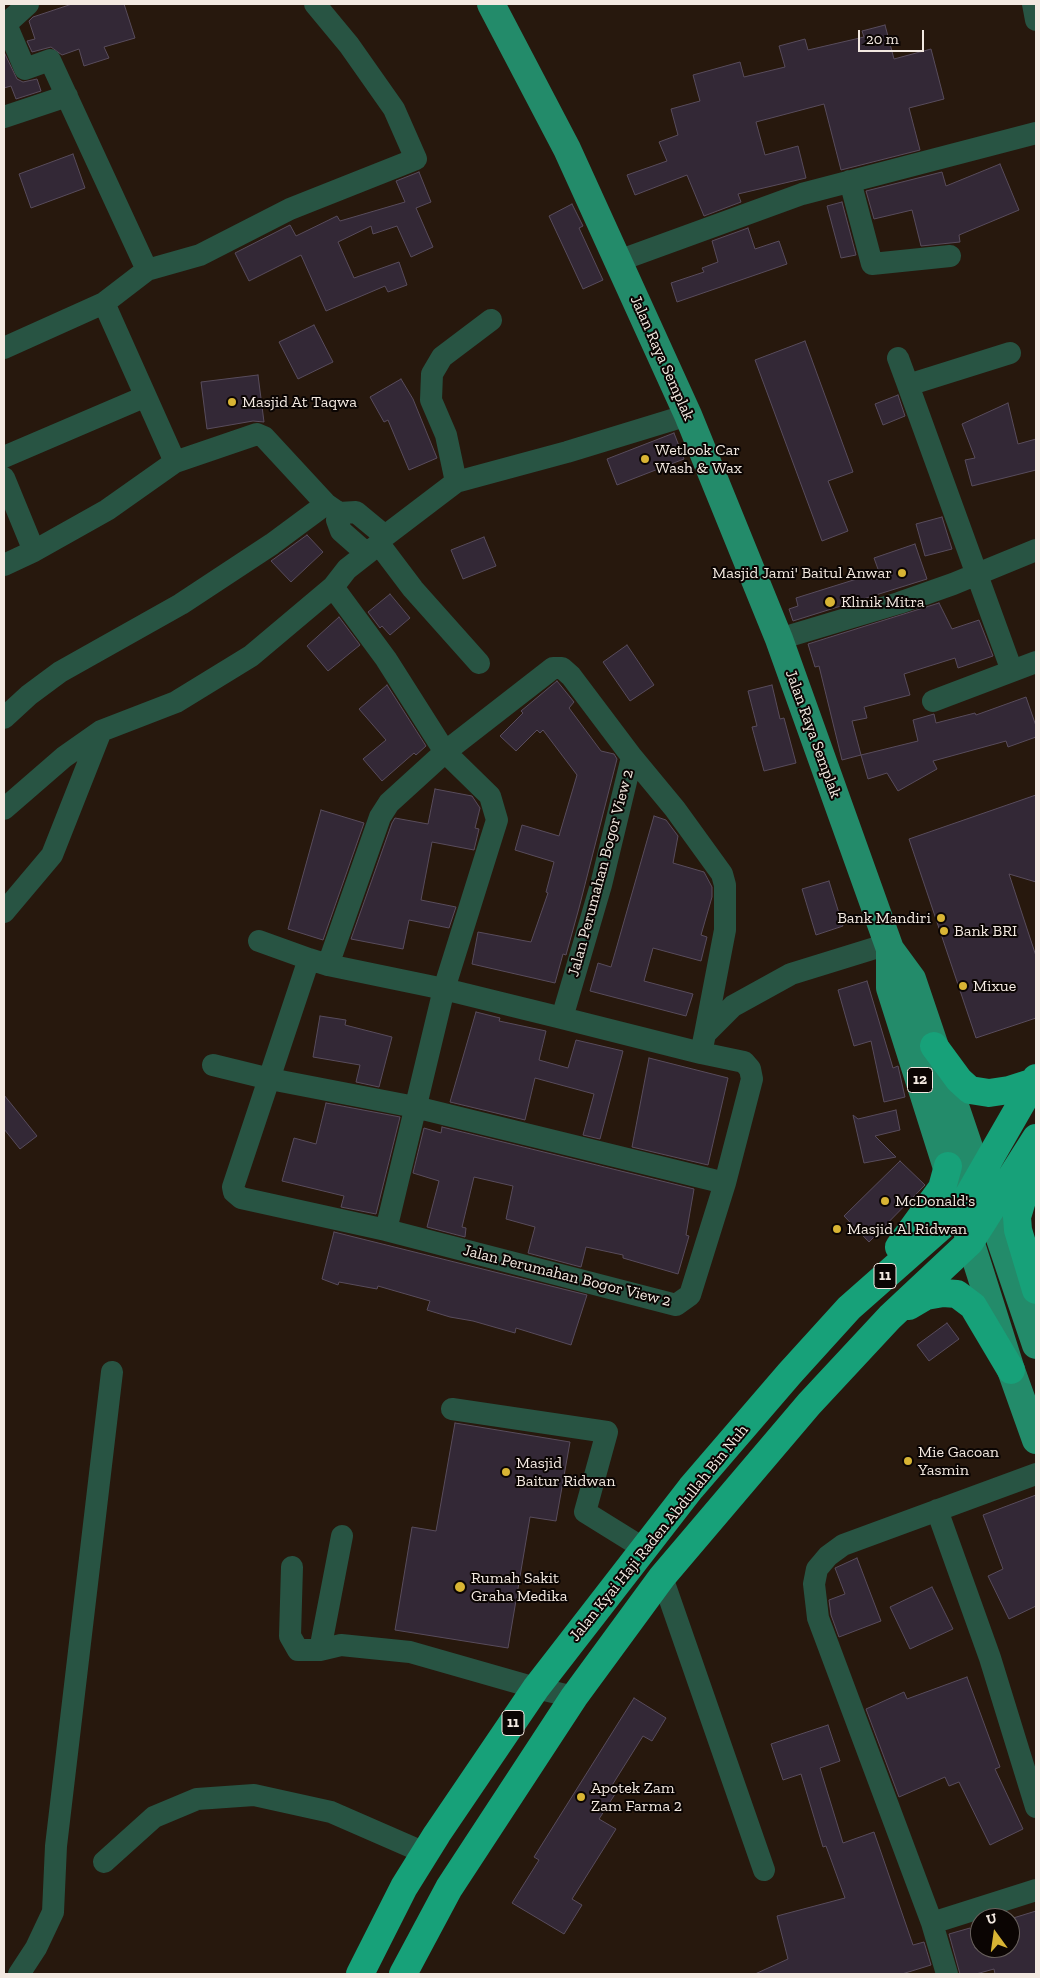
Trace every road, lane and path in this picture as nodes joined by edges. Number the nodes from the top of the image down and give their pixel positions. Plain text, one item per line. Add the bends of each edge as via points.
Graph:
1 (28, 4) edge
2 (315, 4) edge
3 (491, 4) edge
4 (1033, 4) edge
5 (1036, 20) edge
6 (5, 24) edge
7 (66, 96) junction
8 (4, 117) edge
9 (1036, 134) edge
10 (850, 181) junction
11 (950, 256) dead end
12 (618, 261) junction
13 (147, 270) junction
14 (104, 303) junction
15 (491, 320) dead end
16 (4, 348) edge
17 (1010, 353) dead end
18 (898, 358) dead end
19 (908, 385) junction
20 (144, 397) junction
21 (688, 415) junction
22 (4, 457) edge
23 (175, 462) junction
24 (4, 478) edge
25 (456, 482) junction
26 (332, 508) junction
27 (376, 544) junction
28 (1036, 550) edge
29 (34, 552) junction
30 (4, 566) edge
31 (978, 572) junction
32 (333, 587) junction
33 (779, 639) junction
34 (1036, 662) edge
35 (478, 663) dead end
36 (1012, 671) junction
37 (933, 702) dead end
38 (4, 718) edge
39 (101, 731) junction
40 (445, 752) junction
41 (632, 757) junction
42 (4, 809) edge
43 (4, 912) edge
44 (259, 941) dead end
45 (888, 946) junction
46 (318, 962) junction
47 (444, 989) junction
48 (562, 1018) junction
49 (703, 1043) junction
50 (934, 1046) junction
51 (213, 1065) dead end
52 (270, 1079) junction
53 (1035, 1080) edge
54 (415, 1107) junction
55 (1036, 1138) edge
56 (948, 1166) junction
57 (1036, 1174) edge
58 (978, 1179) junction
59 (725, 1183) junction
60 (960, 1210) junction
61 (989, 1211) junction
62 (386, 1230) junction
63 (970, 1242) junction
64 (1025, 1266) edge
65 (1036, 1290) edge
66 (849, 1308) junction
67 (890, 1317) junction
68 (1036, 1345) edge
69 (1011, 1370) junction
70 (112, 1372) dead end
71 (452, 1409) dead end
72 (1036, 1440) edge
73 (1036, 1474) edge
74 (937, 1510) junction
75 (342, 1536) dead end
76 (643, 1548) junction
77 (292, 1568) dead end
78 (662, 1577) junction
79 (320, 1650) junction
80 (536, 1688) junction
81 (574, 1697) junction
82 (1036, 1807) edge
83 (425, 1853) junction
84 (104, 1862) dead end
85 (764, 1870) dead end
86 (1036, 1890) edge
87 (932, 1923) junction
88 (20, 1974) edge
89 (360, 1974) edge
90 (403, 1974) edge
91 (947, 1974) edge

1 - 6 street
2 - 13 street via 350,45 394,109 416,159 290,210 200,255
3 - 12 main road, Jalan Raya Semplak / 12 via 567,150
4 - 5 street
6 - 7 street via 25,68 50,60
7 - 8 street
7 - 13 street
9 - 10 street
10 - 11 street via 870,263
10 - 12 street via 802,194
12 - 21 main road, Jalan Raya Semplak / 12
13 - 14 street
14 - 16 street
14 - 20 street
15 - 25 street via 442,357 432,374 431,400 446,435
17 - 19 street
18 - 19 street
19 - 31 street
20 - 22 street
20 - 23 street
21 - 25 street
21 - 33 main road, Jalan Raya Semplak / 12
23 - 26 street via 257,434 264,436
23 - 29 street via 107,510
24 - 29 street
25 - 27 street
26 - 27 street via 341,531
26 - 38 street via 180,604 60,672
27 - 32 street via 347,569
27 - 35 street
28 - 31 street
29 - 30 street
31 - 33 street via 899,603
31 - 36 street
32 - 39 street via 252,656 223,674 154,713
32 - 40 street via 386,659
33 - 45 main road, Jalan Raya Semplak / 12
34 - 36 street
36 - 37 street
39 - 42 street via 64,757
39 - 43 street via 52,855
40 - 41 street, Jalan Perumahan Bogor View 2 via 553,668 562,668
40 - 46 street, Jalan Perumahan Bogor View 2 via 389,803 380,817
40 - 47 street via 490,796 497,820
41 - 48 street, Jalan Perumahan Bogor View 2 via 601,885
41 - 49 street, Jalan Perumahan Bogor View 2 via 680,816 722,874 725,885 725,930
44 - 46 street
45 - 49 street via 791,974 733,1006
45 - 50 main road, Jalan Raya Semplak / 12 via 912,979
45 - 56 main road, Jalan Raya Semplak / 12 via 890,988
46 - 47 street, Jalan Perumahan Bogor View 2
46 - 52 street, Jalan Perumahan Bogor View 2
47 - 48 street, Jalan Perumahan Bogor View 2
47 - 54 street
48 - 49 street, Jalan Perumahan Bogor View 2
49 - 59 street, Jalan Perumahan Bogor View 2 via 744,1062 752,1079
50 - 53 highway, 12 via 970,1090 989,1093 1009,1090
50 - 58 main road, Jalan Raya Semplak / 12
51 - 52 street
52 - 54 street
52 - 62 street, Jalan Perumahan Bogor View 2 via 232,1187 234,1192 241,1198
53 - 58 highway, Jalan Kyai Haji Raden Abdullah Bin Nuh / 11
54 - 59 street
54 - 62 street
55 - 61 highway, Jalan Kyai Haji Raden Abdullah Bin Nuh / 11
56 - 60 main road, Jalan Raya Semplak / 12
56 - 66 highway via 942,1188 919,1222
57 - 64 highway via 1023,1197 1017,1217
58 - 60 highway, Jalan Kyai Haji Raden Abdullah Bin Nuh / 11
58 - 61 main road, Jalan Raya Semplak / 12
59 - 62 street, Jalan Perumahan Bogor View 2 via 690,1296 676,1305
60 - 63 main road, Jalan Raya Semplak / 12
60 - 66 highway, Jalan Kyai Haji Raden Abdullah Bin Nuh / 11
61 - 63 highway, Jalan Kyai Haji Raden Abdullah Bin Nuh / 11
61 - 64 main road, 12
63 - 67 highway, Jalan Kyai Haji Raden Abdullah Bin Nuh / 11
63 - 69 main road, 12
64 - 65 highway
64 - 68 main road, 12
66 - 76 highway, Jalan Kyai Haji Raden Abdullah Bin Nuh / 11 via 691,1488
67 - 69 highway, 12 via 926,1296 957,1294 973,1306
67 - 78 highway, Jalan Kyai Haji Raden Abdullah Bin Nuh / 11 via 809,1404
69 - 72 main road, 12
70 - 88 street via 56,1846 53,1912
71 - 76 street via 607,1432 585,1512
73 - 74 street
74 - 82 street via 990,1658
74 - 87 street via 844,1544 817,1569 814,1584 818,1618
75 - 79 street
76 - 80 highway, Jalan Kyai Haji Raden Abdullah Bin Nuh / 11
77 - 79 street via 290,1636 298,1650
78 - 81 highway, Jalan Kyai Haji Raden Abdullah Bin Nuh / 11
78 - 85 street
79 - 80 street via 341,1645 410,1652
80 - 81 street
80 - 83 highway, Jalan Kyai Haji Raden Abdullah Bin Nuh / 11
81 - 90 highway, Jalan Kyai Haji Raden Abdullah Bin Nuh / 11 via 449,1888
83 - 84 street via 331,1812 254,1795 197,1799 154,1817
83 - 89 highway, Jalan Kyai Haji Raden Abdullah Bin Nuh / 11
86 - 87 street
87 - 91 street

